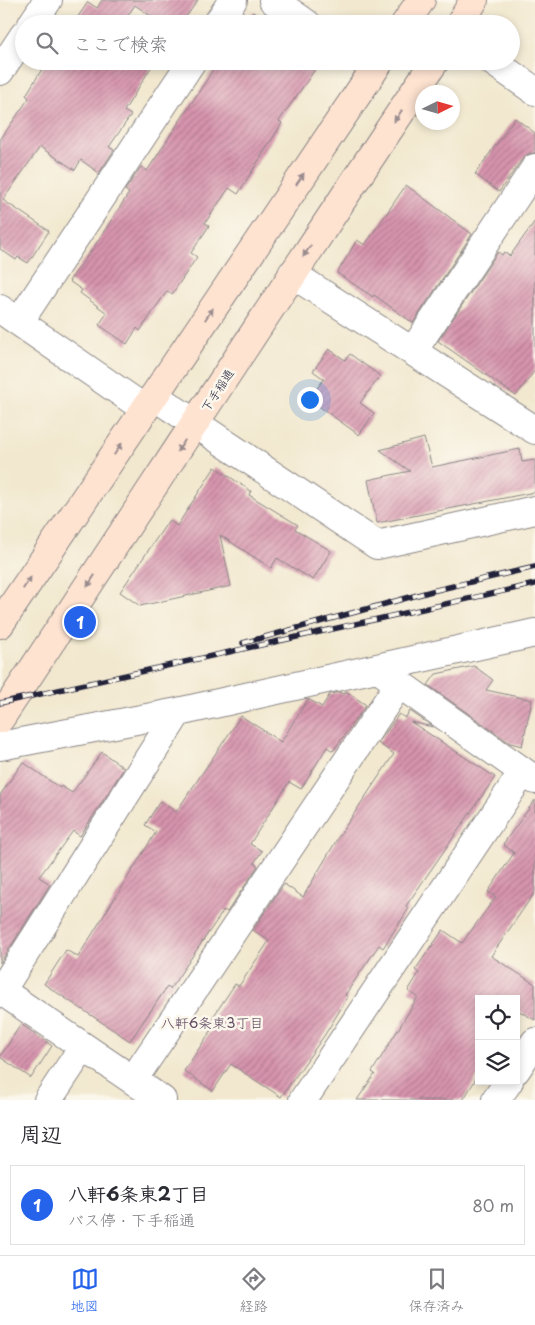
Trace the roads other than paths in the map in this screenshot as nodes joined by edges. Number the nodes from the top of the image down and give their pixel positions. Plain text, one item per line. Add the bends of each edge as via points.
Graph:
1 (48, 0) edge
2 (233, 0) edge
3 (273, 0) edge
4 (421, 0) edge
5 (474, 0) edge
6 (38, 15) edge
7 (223, 15) edge
8 (294, 15) edge
9 (411, 15) edge
10 (465, 15) edge
11 (15, 49) edge
12 (186, 70) edge
13 (367, 70) edge
14 (429, 70) edge
15 (505, 70) edge
16 (0, 71) edge
17 (535, 91) edge
18 (535, 168) edge
19 (292, 274) junction
20 (9, 315) edge
21 (413, 352) junction
22 (149, 403) junction
23 (531, 418) edge
24 (195, 424) junction
25 (535, 510) edge
26 (0, 624) edge
27 (535, 633) edge
28 (377, 668) junction
29 (400, 684) junction
30 (178, 712) junction
31 (0, 719) edge
32 (0, 746) edge
33 (529, 776) edge
34 (0, 991) edge
35 (535, 1042) edge
36 (83, 1047) junction
37 (520, 1064) edge
38 (133, 1080) junction
39 (506, 1085) edge
40 (48, 1100) edge
41 (162, 1100) edge
42 (303, 1100) edge
43 (496, 1100) edge

1 - 6 street
2 - 7 street
3 - 8 street
4 - 9 main road
5 - 10 main road
11 - 16 street
12 - 20 street
22 -> 13 main road
14 -> 19 main road, 下手稲通
15 - 17 street
18 - 21 street
19 - 21 street
19 - 24 main road, 下手稲通
20 - 22 street
21 - 23 street
22 - 24 street
26 -> 22 main road
24 - 25 street via 377,545
24 -> 31 main road, 下手稲通
27 - 28 street
28 - 29 street
28 - 30 street
29 - 33 street
29 - 38 street
30 - 32 street
30 - 34 street
33 - 42 street
34 - 36 street
35 - 37 street
36 - 38 street
36 - 40 street
38 - 41 street
39 - 43 street

